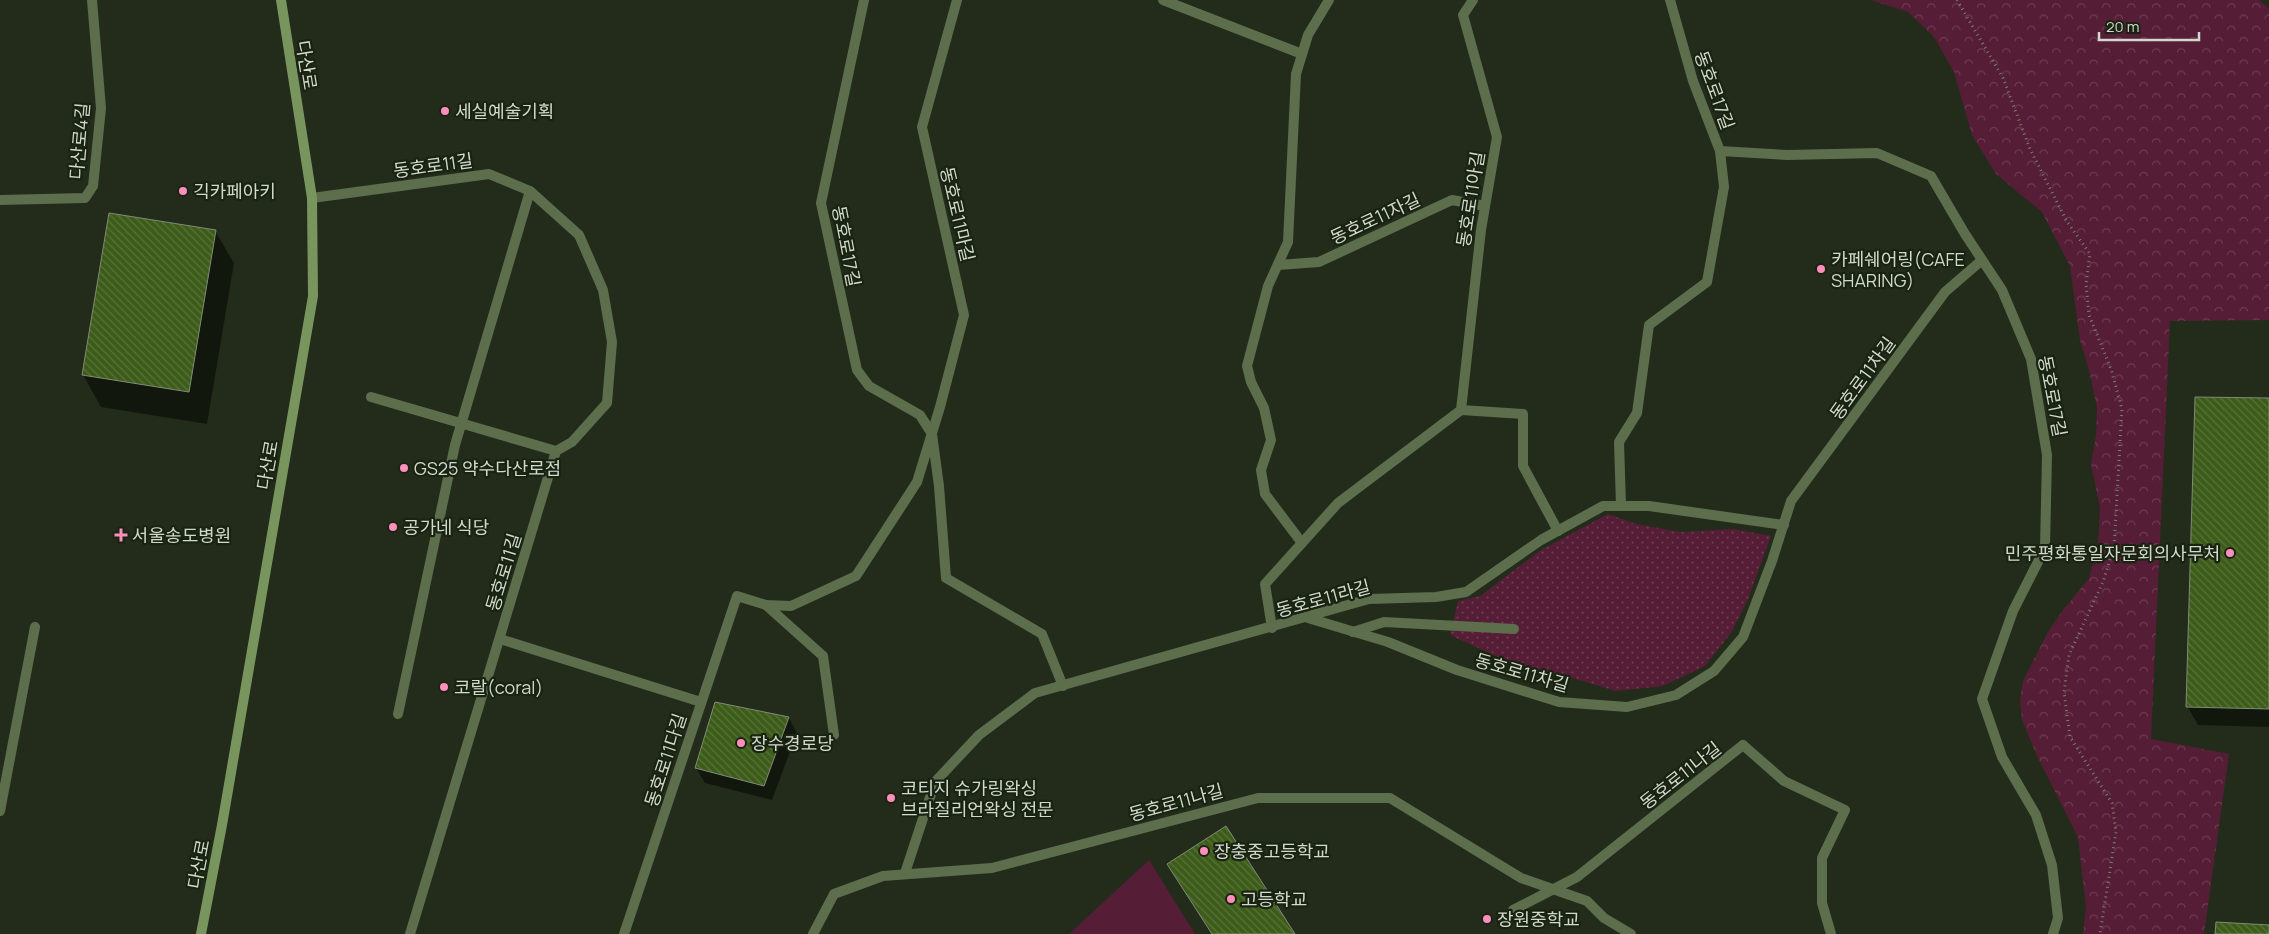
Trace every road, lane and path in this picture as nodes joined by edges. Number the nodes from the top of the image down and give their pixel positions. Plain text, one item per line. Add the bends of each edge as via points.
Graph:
1 (92, 0) edge
2 (281, 0) edge
3 (864, 0) edge
4 (957, 0) edge
5 (1163, 0) edge
6 (1329, 0) edge
7 (1473, 0) edge
8 (1670, 0) edge
9 (1957, 0) edge
10 (1302, 54) junction
11 (1720, 151) junction
12 (530, 191) junction
13 (312, 198) junction
14 (0, 200) edge
15 (1485, 206) junction
16 (1982, 260) junction
17 (1278, 265) junction
18 (371, 397) dead end
19 (1461, 410) junction
20 (461, 423) junction
21 (932, 434) junction
22 (556, 451) junction
23 (1621, 506) junction
24 (1784, 526) junction
25 (1558, 531) junction
26 (1302, 543) junction
27 (737, 596) joint
28 (766, 604) junction
29 (1308, 618) junction
30 (34, 627) dead end
31 (1272, 628) junction
32 (1514, 629) dead end
33 (1353, 632) junction
34 (500, 639) junction
35 (1063, 686) junction
36 (701, 702) junction
37 (398, 714) dead end
38 (834, 735) dead end
39 (1, 797) edge
40 (0, 811) edge
41 (905, 874) junction
42 (1555, 890) junction
43 (1513, 910) dead end
44 (201, 934) edge
45 (410, 934) edge
46 (624, 934) edge
47 (813, 934) edge
48 (1631, 934) edge
49 (1831, 934) edge
50 (2053, 934) edge
51 (2100, 934) edge

1 - 14 street, 다산로4길 via 101,108 93,186 85,198
2 - 13 main road, 다산로
3 - 21 street, 동호로17길 via 821,203 857,370 869,386 920,415
4 - 21 street, 동호로11마길 via 922,127 964,315
5 - 10 street
6 - 10 street via 1308,35
7 - 15 street, 동호로11아길 via 1463,15 1497,136
8 - 11 street, 동호로17길 via 1693,81
9 - 51 path via 2002,78 2030,149 2066,220 2090,254 2086,284 2089,315 2111,369 2122,409 2114,547 2103,582 2069,655 2064,692 2070,737 2112,803 2116,832
10 - 17 street via 1296,74 1288,242
11 - 16 street, 동호로17길 via 1787,154 1876,152 1931,176
11 - 23 street via 1724,187 1707,282 1649,325 1637,413 1619,442
12 - 13 street, 동호로11길 via 489,174
12 - 20 street
12 - 22 street, 동호로11길 via 579,235 603,290 612,342 607,403 572,442
13 - 44 main road, 다산로 via 313,296
15 - 17 street, 동호로11자길 via 1452,200 1319,262
15 - 19 street, 동호로11아길
16 - 24 street, 동호로11차길 via 1946,292 1791,501
16 - 50 street, 동호로17길 via 2002,290 2031,359 2047,455 2045,548 2013,611 1982,699 2002,757 2036,814 2052,865 2058,918
17 - 26 street via 1268,286 1247,366 1264,408 1271,440 1261,470 1265,494
18 - 20 street
19 - 25 street via 1523,414 1522,466
19 - 26 street via 1338,504
20 - 22 street
20 - 37 street
21 - 28 street, 동호로11마길 via 917,482 856,576 791,606
21 - 35 street, 동호로11마길 via 946,578 1042,634
22 - 34 street, 동호로11길
23 - 24 street via 1649,506
23 - 25 street, 동호로11라길 via 1603,506
24 - 33 street, 동호로11차길 via 1743,636 1714,671 1676,695 1627,707 1559,702 1457,670 1388,642
25 - 29 street, 동호로11라길 via 1466,592 1436,597 1369,599
26 - 31 street via 1264,584
27 - 28 street, 동호로11마길
27 - 36 street, 동호로11다길
28 - 38 street via 823,656
29 - 31 street, 동호로11라길
29 - 33 street, 동호로11차길
30 - 39 street
31 - 35 street, 동호로11라길
32 - 33 street via 1384,622
34 - 36 street, 동호로11길
34 - 45 street, 동호로11길
35 - 41 street, 동호로11라길 via 1035,693 979,735 935,782
36 - 46 street, 동호로11다길
39 - 40 street
41 - 42 street, 동호로11나길 via 992,868 1258,798 1390,798 1521,878
41 - 47 street, 동호로11나길 via 884,876 834,894
42 - 43 street, 동호로11나길
42 - 48 street, 동호로11나길 via 1586,901 1604,918
42 - 49 street, 동호로11나길 via 1577,877 1743,745 1784,781 1845,810 1822,858 1822,903

